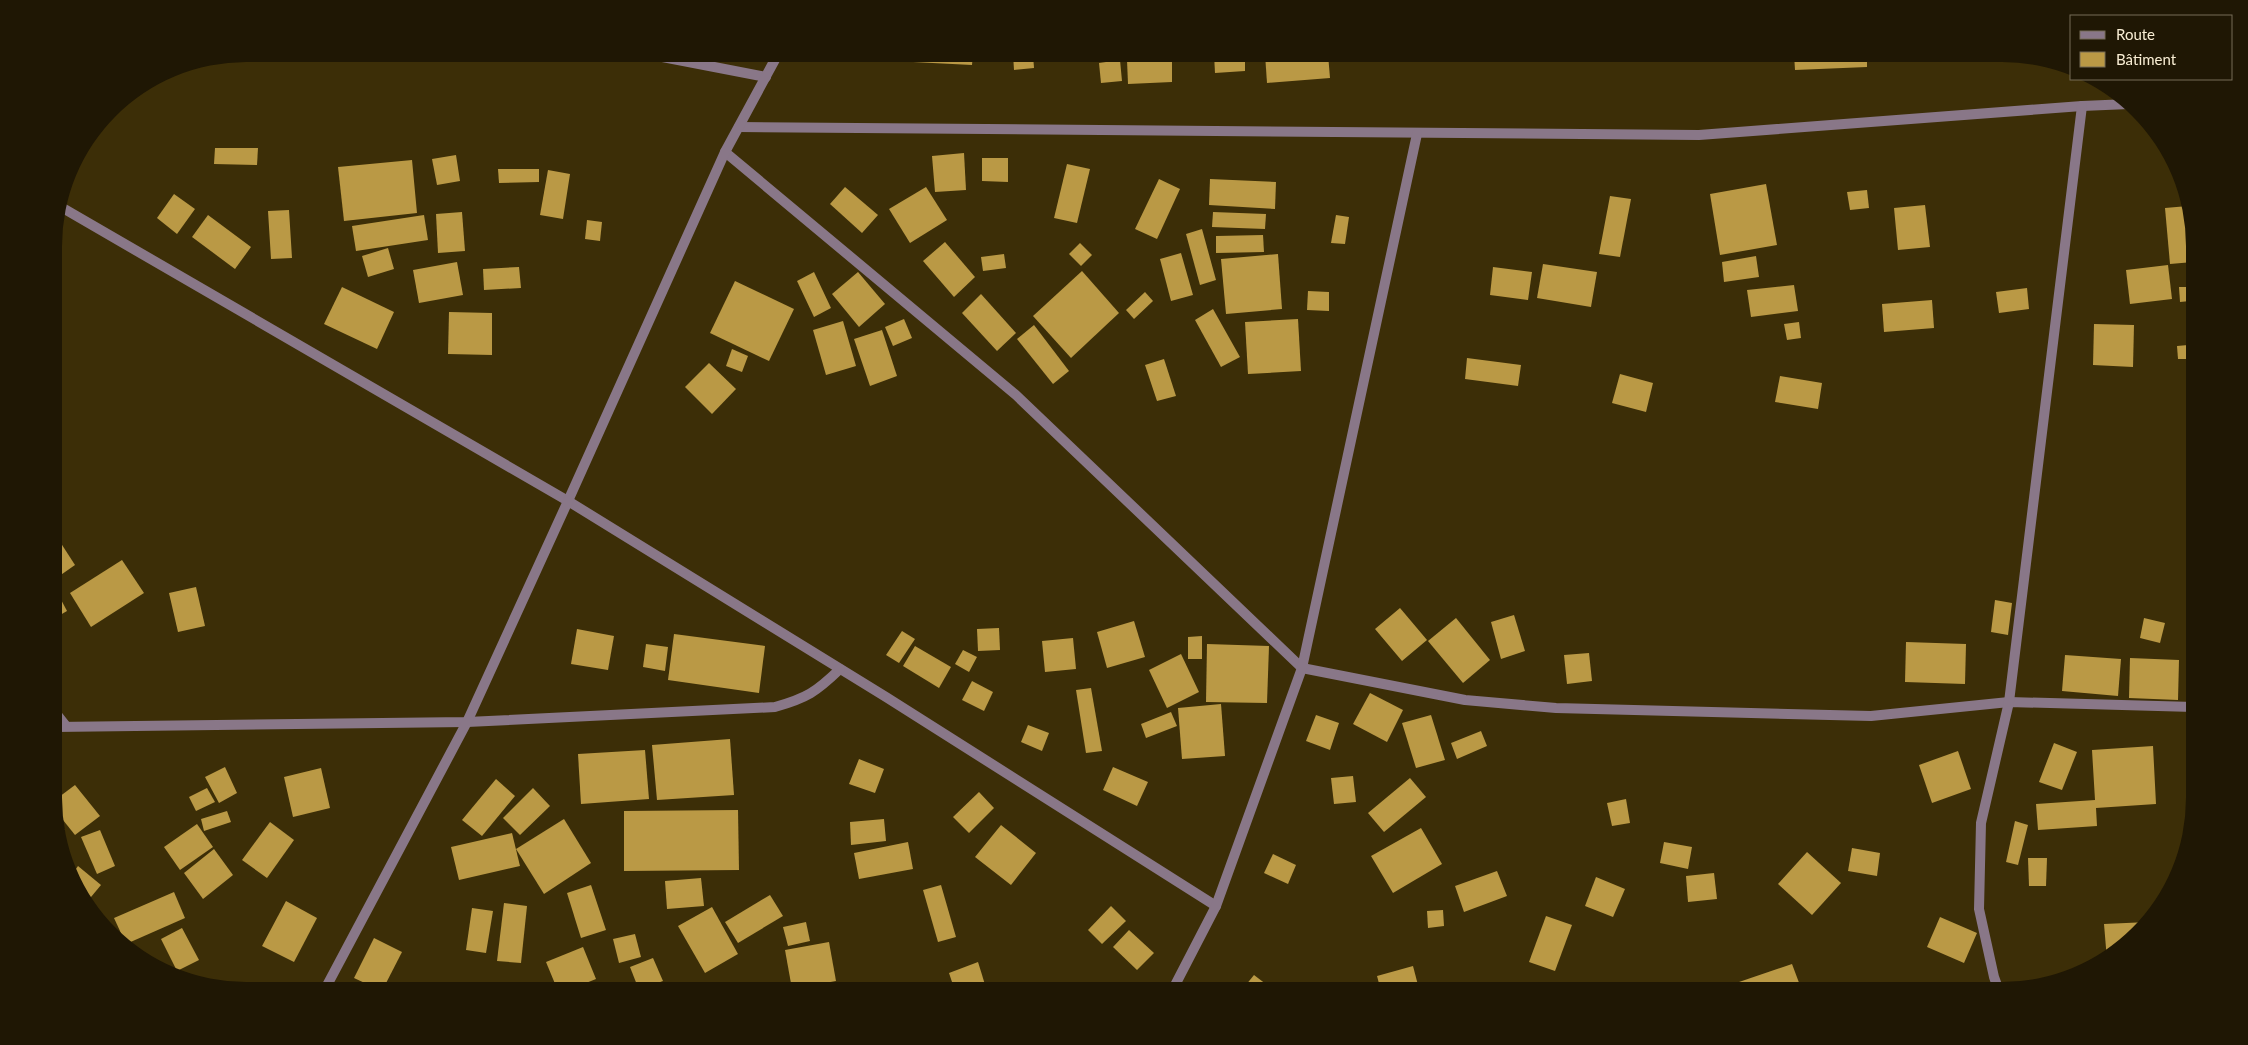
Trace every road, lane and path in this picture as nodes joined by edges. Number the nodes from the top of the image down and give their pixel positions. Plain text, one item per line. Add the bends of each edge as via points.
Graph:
1 (688, 62) edge
2 (774, 62) edge
3 (766, 77) junction
4 (2118, 104) edge
5 (2082, 106) junction
6 (739, 126) junction
7 (1416, 134) junction
8 (725, 152) junction
9 (66, 210) edge
10 (568, 501) junction
11 (1302, 668) junction
12 (840, 669) junction
13 (2009, 702) junction
14 (2186, 707) edge
15 (467, 722) junction
16 (62, 726) edge
17 (1216, 906) junction
18 (329, 982) edge
19 (1177, 982) edge
20 (1996, 982) edge

1 - 3 street
2 - 3 street
3 - 6 street
4 - 5 street
5 - 7 street via 1699,135
5 - 13 street
6 - 7 street
6 - 8 street
7 - 11 street
8 - 10 street
8 - 11 street via 1016,395
9 - 10 street
10 - 12 street
10 - 15 street
11 - 13 street via 1465,700 1556,708 1871,716
11 - 17 street
12 - 15 street via 816,691 801,700 775,708
12 - 17 street
13 - 14 street
13 - 20 street via 1981,823 1979,909
15 - 16 street
15 - 18 street
17 - 19 street

